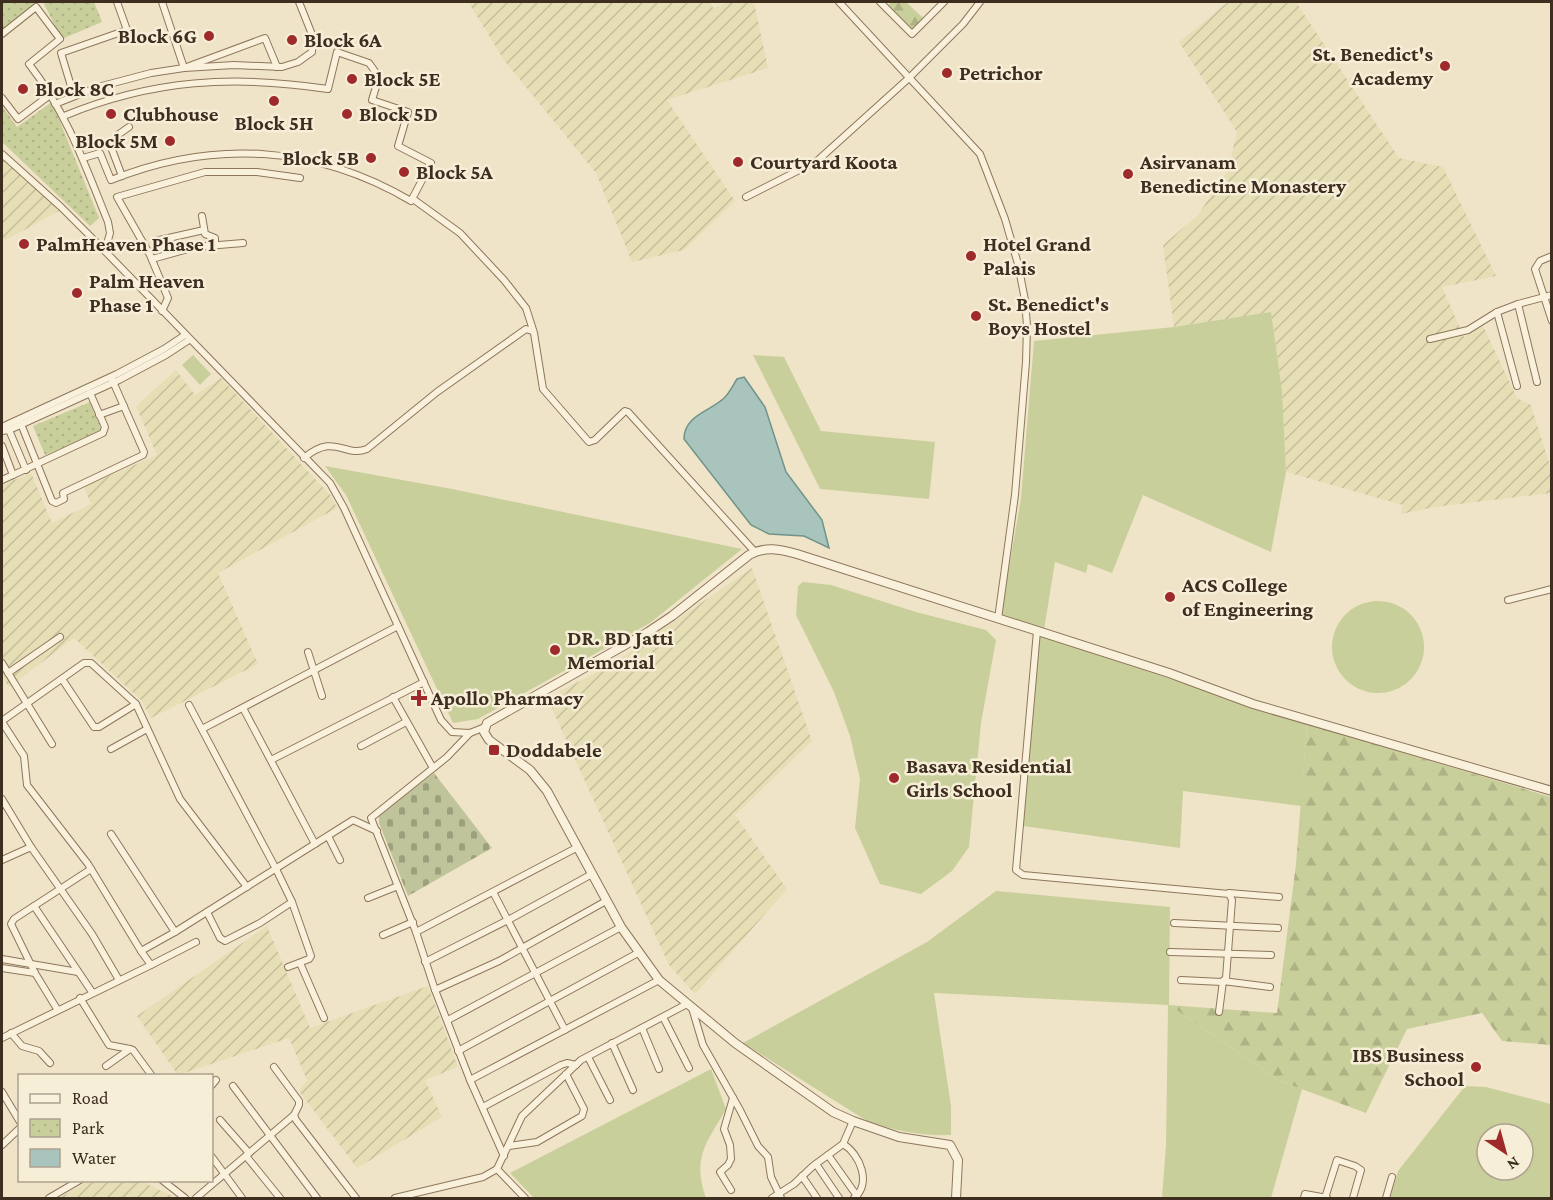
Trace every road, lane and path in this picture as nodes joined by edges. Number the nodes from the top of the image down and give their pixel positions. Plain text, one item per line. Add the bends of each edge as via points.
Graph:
1 (117, 2) edge
2 (162, 2) edge
3 (299, 2) edge
4 (838, 2) edge
5 (880, 2) edge
6 (944, 2) edge
7 (980, 2) edge
8 (2, 34) edge
9 (277, 66) junction
10 (184, 68) junction
11 (909, 78) junction
12 (50, 95) junction
13 (74, 96) junction
14 (2, 99) edge
15 (55, 104) junction
16 (64, 116) junction
17 (129, 128) dead end
18 (2, 154) edge
19 (83, 159) junction
20 (122, 176) junction
21 (300, 178) dead end
22 (746, 197) dead end
23 (413, 199) junction
24 (202, 216) dead end
25 (204, 230) junction
26 (155, 241) dead end
27 (243, 243) dead end
28 (215, 245) junction
29 (105, 251) junction
30 (1551, 256) edge
31 (152, 259) junction
32 (1551, 295) edge
33 (1544, 298) junction
34 (1518, 304) junction
35 (162, 311) junction
36 (1497, 312) junction
37 (1551, 321) edge
38 (532, 331) junction
39 (187, 338) junction
40 (1430, 339) dead end
41 (112, 380) junction
42 (1537, 382) dead end
43 (1517, 386) dead end
44 (90, 393) junction
45 (124, 406) junction
46 (99, 415) junction
47 (21, 424) junction
48 (2, 429) edge
49 (9, 430) junction
50 (2, 450) edge
51 (304, 458) junction
52 (38, 464) junction
53 (26, 470) junction
54 (13, 475) junction
55 (2, 480) edge
56 (755, 552) junction
57 (1551, 589) edge
58 (1508, 600) dead end
59 (998, 619) junction
60 (398, 626) junction
61 (1037, 631) junction
62 (60, 637) dead end
63 (308, 652) dead end
64 (2, 663) edge
65 (314, 670) junction
66 (8, 673) junction
67 (62, 679) junction
68 (424, 682) junction
69 (322, 696) dead end
70 (393, 697) junction
71 (27, 703) junction
72 (136, 704) junction
73 (189, 705) dead end
74 (243, 708) junction
75 (2, 722) edge
76 (406, 722) junction
77 (485, 727) junction
78 (147, 729) junction
79 (202, 729) junction
80 (470, 733) junction
81 (52, 744) dead end
82 (362, 746) dead end
83 (111, 749) dead end
84 (271, 760) junction
85 (433, 768) junction
86 (1551, 791) edge
87 (2, 798) edge
88 (4, 808) edge
89 (377, 831) junction
90 (111, 834) dead end
91 (328, 836) junction
92 (315, 844) junction
93 (32, 847) junction
94 (578, 847) junction
95 (2, 860) edge
96 (340, 860) dead end
97 (91, 869) junction
98 (276, 869) junction
99 (592, 874) junction
100 (398, 886) junction
101 (247, 887) junction
102 (62, 889) junction
103 (493, 892) junction
104 (1226, 893) junction
105 (1279, 897) dead end
106 (368, 898) dead end
107 (606, 901) junction
108 (292, 902) junction
109 (34, 906) junction
110 (207, 912) junction
111 (508, 920) junction
112 (413, 922) junction
113 (1174, 923) dead end
114 (1230, 926) junction
115 (621, 927) junction
116 (1278, 928) dead end
117 (175, 932) junction
118 (416, 932) junction
119 (383, 935) dead end
120 (196, 942) dead end
121 (522, 948) junction
122 (141, 951) junction
123 (1170, 952) dead end
124 (638, 953) junction
125 (1228, 954) junction
126 (1271, 955) dead end
127 (2, 959) edge
128 (425, 962) junction
129 (30, 963) junction
130 (300, 963) junction
131 (151, 965) junction
132 (288, 967) dead end
133 (2, 968) edge
134 (78, 972) junction
135 (35, 973) junction
136 (535, 973) junction
137 (119, 980) junction
138 (659, 980) junction
139 (1180, 980) dead end
140 (1223, 981) junction
141 (1270, 987) dead end
142 (435, 990) junction
143 (92, 992) junction
144 (80, 998) junction
145 (550, 1001) junction
146 (689, 1006) junction
147 (57, 1009) junction
148 (1219, 1012) dead end
149 (663, 1017) junction
150 (324, 1018) dead end
151 (448, 1020) junction
152 (642, 1028) junction
153 (565, 1030) junction
154 (11, 1033) junction
155 (2, 1038) edge
156 (612, 1043) junction
157 (130, 1049) junction
158 (458, 1050) junction
159 (588, 1057) junction
160 (50, 1063) dead end
161 (576, 1065) junction
162 (106, 1066) dead end
163 (274, 1067) dead end
164 (689, 1068) dead end
165 (659, 1069) dead end
166 (150, 1073) edge
167 (566, 1074) junction
168 (470, 1080) junction
169 (233, 1086) dead end
170 (633, 1090) dead end
171 (2, 1092) edge
172 (733, 1098) junction
173 (610, 1100) dead end
174 (483, 1107) junction
175 (294, 1115) junction
176 (18, 1119) edge
177 (220, 1120) dead end
178 (853, 1121) junction
179 (18, 1130) edge
180 (271, 1134) junction
181 (3, 1142) edge
182 (843, 1144) junction
183 (509, 1146) junction
184 (248, 1154) junction
185 (828, 1155) junction
186 (504, 1156) junction
187 (213, 1158) edge
188 (816, 1164) junction
189 (497, 1169) junction
190 (224, 1174) junction
191 (802, 1176) junction
192 (1392, 1177) dead end
193 (77, 1182) edge
194 (164, 1182) edge
195 (732, 1190) dead end
196 (780, 1197) edge
197 (855, 1197) edge
198 (49, 1198) edge
199 (184, 1198) edge
200 (196, 1198) edge
201 (242, 1198) edge
202 (280, 1198) edge
203 (317, 1198) edge
204 (356, 1198) edge
205 (395, 1198) edge
206 (525, 1198) edge
207 (772, 1198) edge
208 (817, 1198) edge
209 (839, 1198) edge
210 (956, 1198) edge
211 (1304, 1198) edge
212 (1326, 1198) edge
213 (1353, 1198) edge
214 (1386, 1198) edge

1 - 13 street via 127,30 61,53
2 - 10 street
3 - 9 street via 312,37 312,52 298,62
4 - 11 street
5 - 6 street via 912,34
7 - 11 street
8 - 12 street via 36,7 60,39 29,64
9 - 10 street
9 - 10 street via 265,38
10 - 13 street via 151,73
11 - 22 street via 817,161
11 - 59 street via 980,154 1005,219 1025,300 1026,362 1015,495
12 - 14 street via 18,119
12 - 15 street
13 - 15 street
15 - 16 street
16 - 19 street
16 - 23 street via 127,94 201,82 271,81 328,89 336,52 369,63 379,77 372,100 408,112 398,146 431,163
17 - 20 street via 119,134 111,147
18 - 29 street
19 - 20 street via 100,153 111,180
19 - 29 street via 108,222 110,232
20 - 23 street via 200,156 275,154 344,170
21 - 31 street via 257,172 205,172 117,197
23 - 38 street via 460,232 504,280 526,308
24 - 25 street
25 - 26 street
25 - 28 street via 215,238
27 - 28 street
28 - 31 street
29 - 35 street
30 - 33 street via 1540,261 1535,269
31 - 35 street via 168,298
32 - 33 street
33 - 34 street
33 - 37 street
34 - 36 street
34 - 42 street
35 - 39 street
36 - 40 street via 1468,330
36 - 43 street
38 - 51 street via 526,329 517,335 367,448 360,451 324,446
38 - 56 street via 543,389 589,442 628,412
39 - 41 street via 166,355
39 - 51 street
41 - 44 street
41 - 45 street
41 - 48 street
44 - 46 street
44 - 47 street
45 - 46 street
45 - 52 street via 143,455 63,493 64,499 56,503
46 - 52 street via 105,427 103,433
47 - 49 street
47 - 52 street
48 - 49 street
49 - 53 street
50 - 54 street
51 - 60 street via 330,483 344,508
52 - 53 street
53 - 54 street
54 - 55 street
56 - 59 street via 773,549 797,554
56 - 77 street via 654,628 492,719
57 - 58 street
59 - 61 street
60 - 65 street
60 - 68 street
61 - 86 street via 1253,704
61 - 104 street via 1016,870 1023,875
62 - 66 street
63 - 65 street
64 - 66 street
65 - 69 street
65 - 74 street
66 - 71 street
67 - 71 street
67 - 72 street via 87,661
67 - 72 street via 94,727
68 - 70 street
68 - 80 street via 441,720 453,732
70 - 76 street
70 - 84 street
71 - 75 street
71 - 81 street
72 - 78 street
73 - 79 street
74 - 79 street
74 - 84 street
75 - 97 street via 24,756 27,785
76 - 82 street
76 - 85 street
77 - 80 street
77 - 94 street via 489,740 541,783
78 - 83 street
78 - 101 street via 180,799
79 - 98 street
80 - 85 street
84 - 92 street
85 - 89 street via 371,818
87 - 88 street
88 - 93 street
89 - 91 street via 353,820
89 - 100 street
90 - 117 street
91 - 92 street
91 - 96 street
92 - 98 street
93 - 95 street
93 - 102 street
94 - 99 street
94 - 103 street
97 - 102 street
97 - 122 street
98 - 101 street
98 - 108 street
99 - 107 street
99 - 111 street
100 - 106 street
100 - 112 street
101 - 110 street
102 - 109 street
102 - 137 street
103 - 111 street
103 - 118 street
104 - 105 street
104 - 114 street via 1232,900
107 - 115 street
107 - 121 street
108 - 110 street via 225,941
108 - 130 street via 311,956
109 - 129 street via 11,924
109 - 134 street
110 - 117 street
111 - 121 street
111 - 128 street
112 - 118 street
112 - 119 street
113 - 114 street
114 - 116 street
114 - 125 street
115 - 124 street
115 - 136 street
117 - 122 street
118 - 128 street
120 - 131 street
121 - 136 street
121 - 142 street
122 - 131 street
123 - 125 street
124 - 138 street
124 - 145 street
125 - 126 street
125 - 140 street
127 - 129 street
128 - 142 street
129 - 134 street
129 - 135 street
130 - 132 street
130 - 150 street
131 - 137 street
133 - 135 street
134 - 143 street
135 - 147 street
136 - 145 street
136 - 151 street
137 - 143 street
138 - 146 street
138 - 153 street
139 - 140 street
140 - 141 street
140 - 148 street
142 - 151 street
143 - 144 street
144 - 147 street
144 - 157 street via 109,1045
145 - 153 street
145 - 158 street
146 - 149 street
146 - 172 street via 703,1045
146 - 178 street via 821,1105
147 - 154 street
149 - 152 street
149 - 164 street
151 - 158 street
152 - 156 street
152 - 165 street
153 - 168 street
154 - 155 street
154 - 160 street via 22,1046 39,1051
156 - 159 street
156 - 170 street
157 - 162 street
157 - 166 street
158 - 168 street
159 - 161 street
159 - 173 street
161 - 167 street
161 - 174 street via 561,1065
163 - 175 street via 299,1102
167 - 183 street via 522,1116
167 - 183 street via 584,1109 582,1116 537,1142
168 - 174 street
169 - 180 street
171 - 176 street
172 - 195 street via 724,1129 731,1159 720,1172
172 - 196 street via 758,1146 768,1156 771,1178
174 - 186 street
175 - 180 street
175 - 204 street
177 - 184 street
178 - 182 street
178 - 210 street via 899,1137 950,1145 958,1160
179 - 181 street
180 - 184 street
180 - 203 street
182 - 185 street
182 - 197 street via 862,1169 862,1190
183 - 186 street
184 - 190 street
184 - 202 street
185 - 188 street
185 - 197 street
186 - 189 street
187 - 190 street
188 - 191 street
188 - 209 street
189 - 205 street via 483,1177
189 - 206 street
190 - 200 street
190 - 201 street
191 - 196 street
191 - 208 street
192 - 214 street
193 - 198 street
194 - 199 street
196 - 207 street
211 - 212 street via 1305,1194
212 - 213 street via 1337,1160 1360,1170

